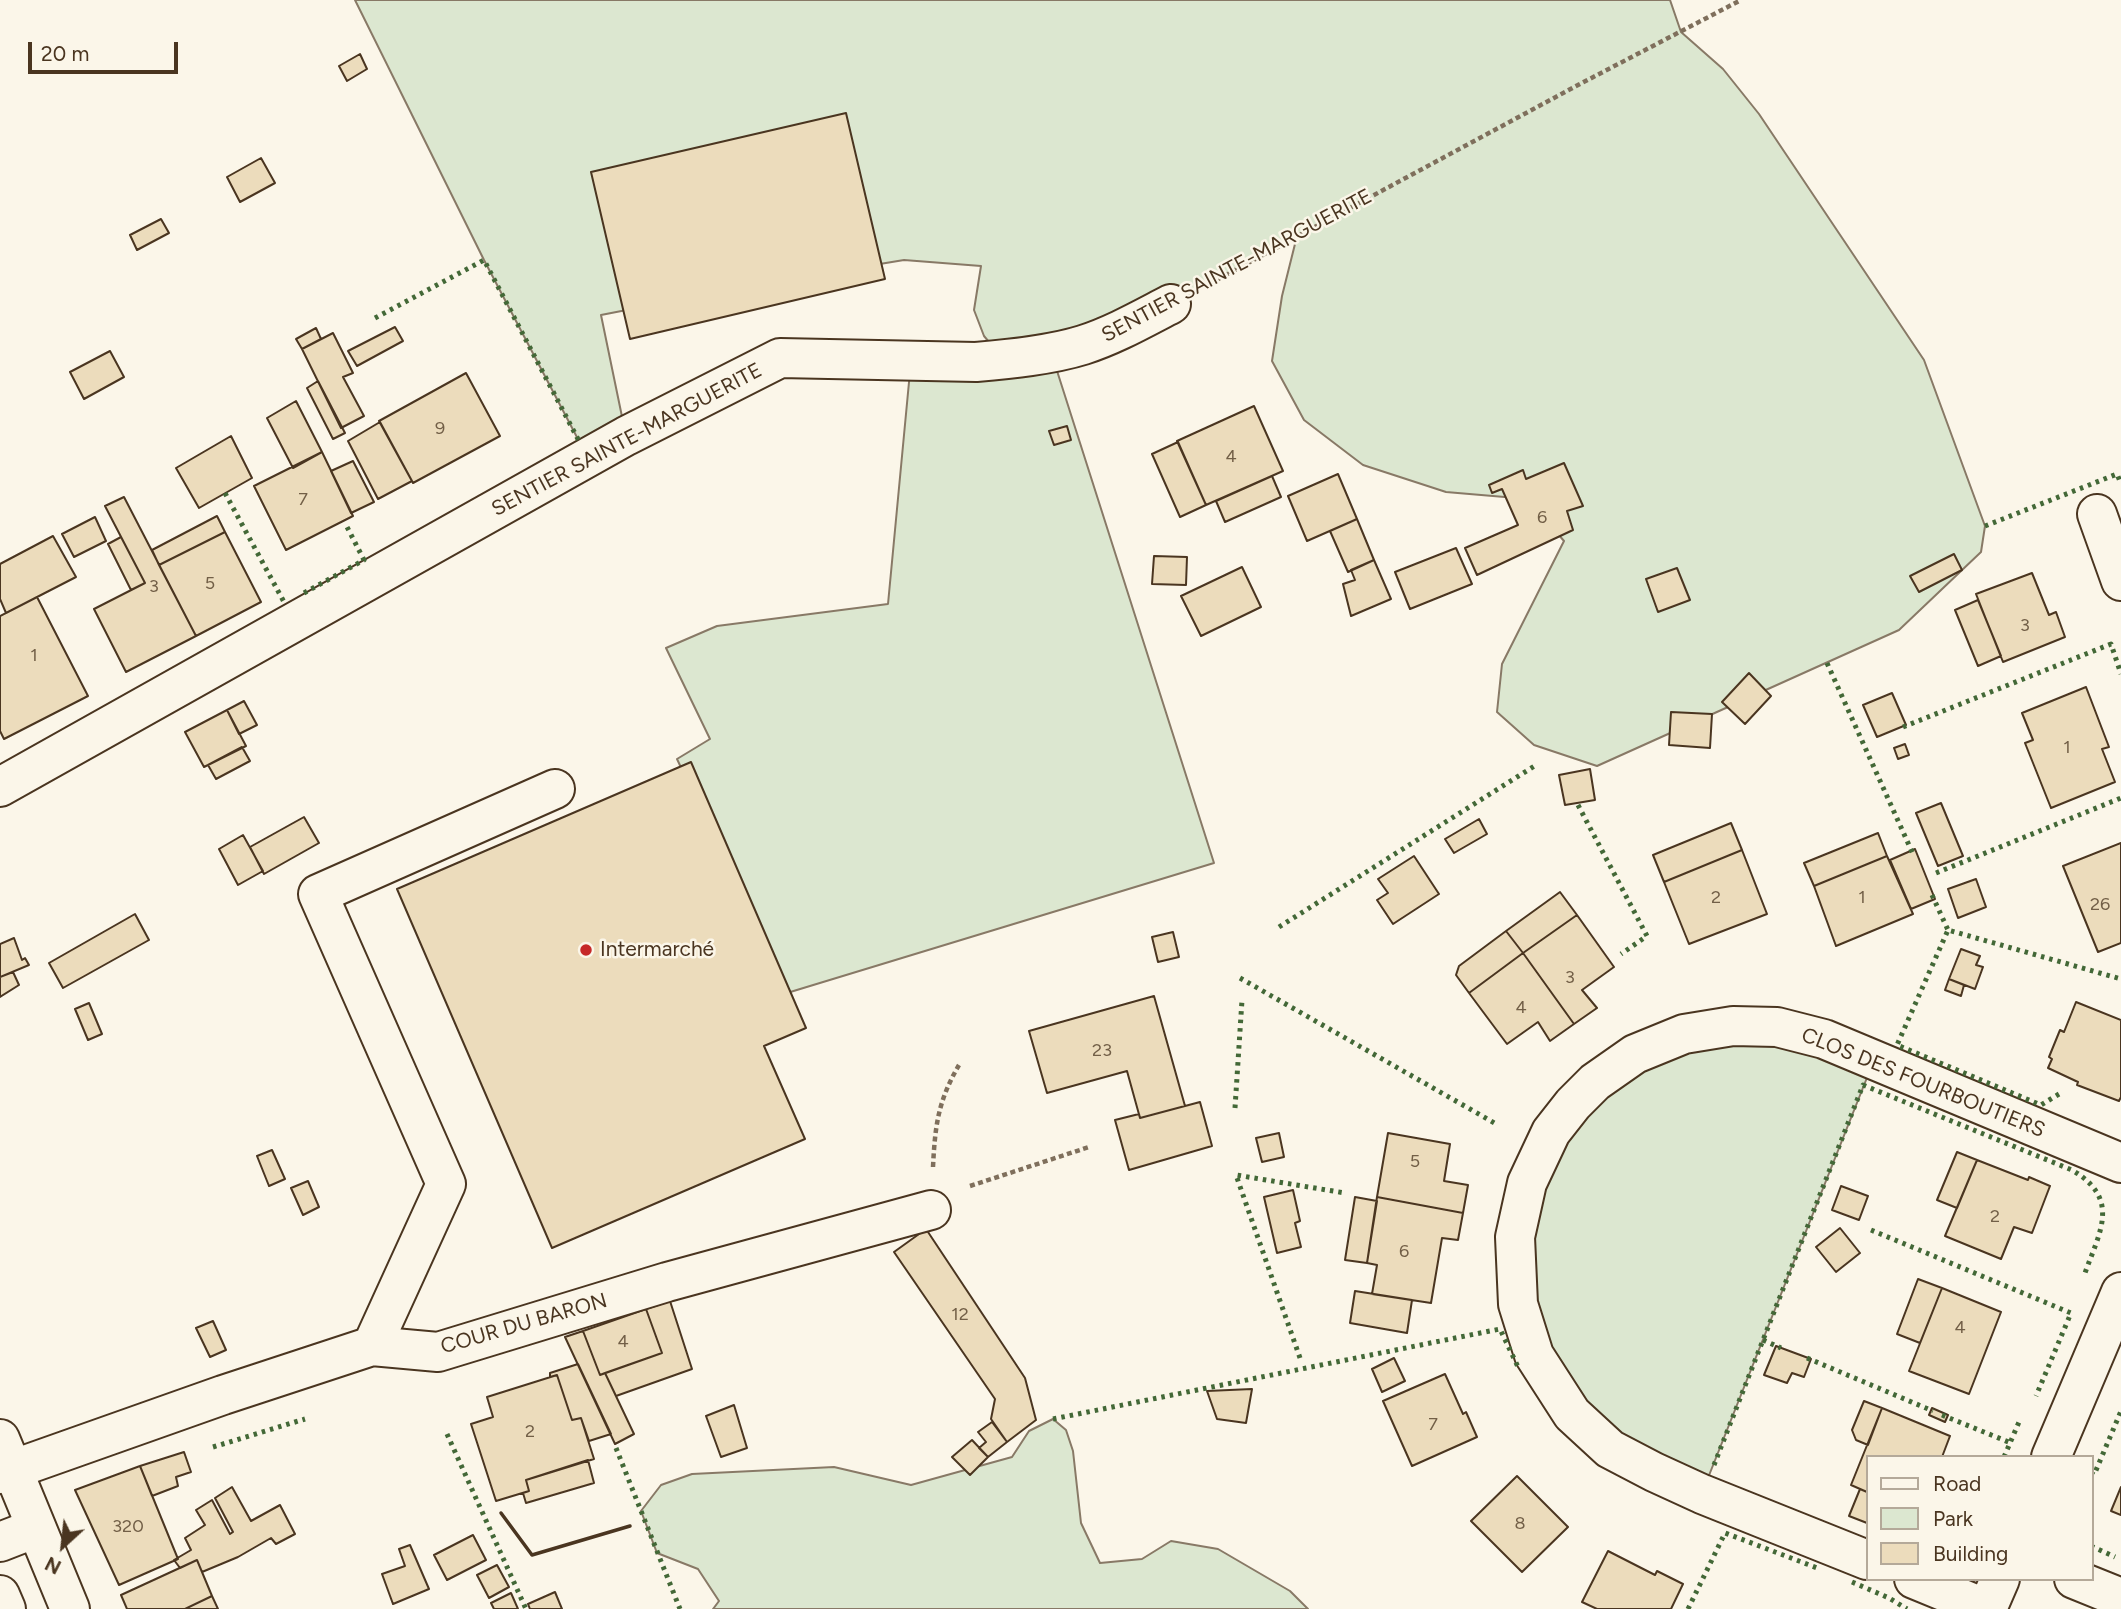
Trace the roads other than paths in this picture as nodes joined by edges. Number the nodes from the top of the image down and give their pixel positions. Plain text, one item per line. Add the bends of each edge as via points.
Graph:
1 (1171, 304) road end
2 (2097, 514) dead end
3 (2121, 581) edge
4 (0, 787) edge
5 (555, 789) dead end
6 (2121, 1163) edge
7 (931, 1210) road end
8 (2121, 1292) edge
9 (372, 1346) junction
10 (2053, 1455) edge
11 (4, 1461) edge
12 (36, 1528) junction
13 (0, 1542) edge
14 (1866, 1560) edge
15 (1919, 1581) edge
16 (1999, 1581) edge
17 (2079, 1581) edge
18 (0, 1595) edge
19 (2121, 1598) edge
20 (6, 1609) edge
21 (71, 1609) edge
22 (1987, 1609) edge

1 - 4 street, SENTIER SAINTE-MARGUERITE via 1081,346 1004,359 780,358 626,436
2 - 3 street
5 - 9 street via 318,894 446,1184
6 - 14 street, CLOS DES FOURBOUTIERS via 1824,1039 1777,1027 1733,1026 1684,1034 1635,1054 1595,1082 1551,1132 1527,1183 1515,1237 1518,1304 1534,1354 1572,1414 1610,1448 1654,1472
7 - 9 street, COUR DU BARON via 667,1282 438,1352
8 - 10 street
9 - 11 street, COUR DU BARON
11 - 12 street
12 - 13 street
12 - 21 street
15 - 22 street
16 - 22 street
17 - 19 street
18 - 20 street

